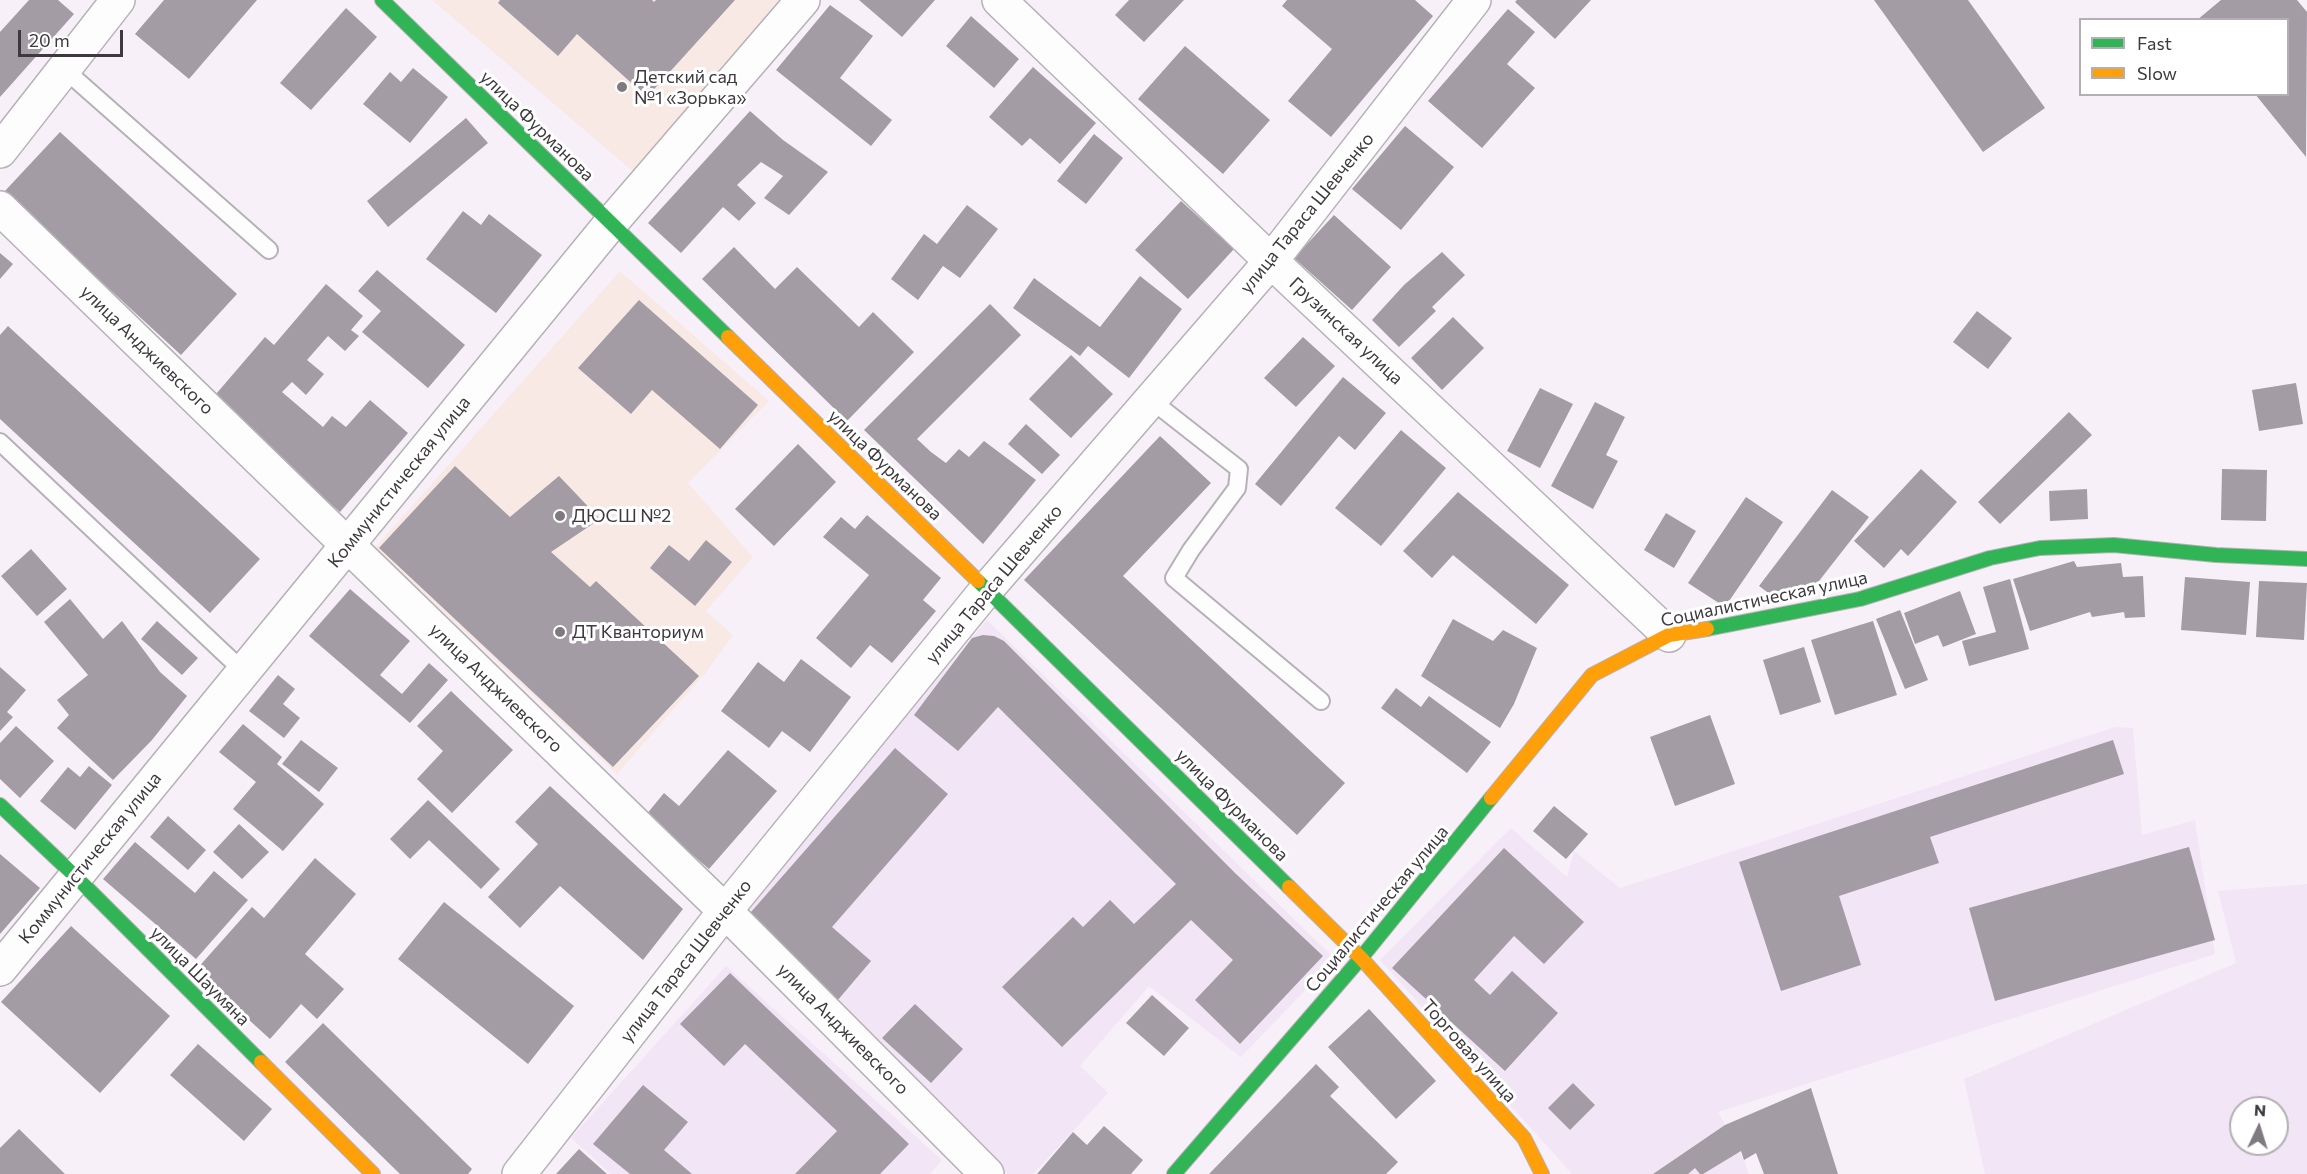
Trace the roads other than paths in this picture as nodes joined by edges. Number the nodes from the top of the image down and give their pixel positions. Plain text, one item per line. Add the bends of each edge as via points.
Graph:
1 (117, 0) edge
2 (382, 0) edge
3 (803, 0) edge
4 (999, 0) edge
5 (1474, 0) edge
6 (64, 69) junction
7 (0, 151) edge
8 (0, 208) edge
9 (611, 223) junction
10 (269, 250) dead end
11 (1271, 261) junction
12 (1151, 400) junction
13 (0, 442) edge
14 (348, 545) junction
15 (2307, 560) edge
16 (987, 589) junction
17 (1669, 635) junction
18 (243, 672) junction
19 (1321, 701) dead end
20 (0, 804) edge
21 (75, 876) junction
22 (725, 910) junction
23 (1361, 958) junction
24 (0, 969) edge
25 (373, 1174) edge
26 (519, 1174) edge
27 (987, 1174) edge
28 (1174, 1174) edge
29 (1542, 1174) edge

1 - 6 street
2 - 9 street, улица Фурманова
3 - 9 street, Коммунистическая улица
4 - 11 street, Грузинская улица
5 - 11 street, улица Тараса Шевченко
6 - 7 street
6 - 10 lane
8 - 14 street, улица Анджиевского
9 - 14 street, Коммунистическая улица
9 - 16 street, улица Фурманова
11 - 12 street, улица Тараса Шевченко
11 - 17 street, Грузинская улица
12 - 16 street, улица Тараса Шевченко
12 - 19 lane via 1239,469 1237,488 1174,578
13 - 18 lane
14 - 18 street, Коммунистическая улица
14 - 22 street, улица Анджиевского
15 - 17 street, Социалистическая улица via 2114,544 2040,548 1990,558 1860,599
16 - 22 street, улица Тараса Шевченко
16 - 23 street, улица Фурманова
17 - 23 street, Социалистическая улица via 1592,675
18 - 21 street, Коммунистическая улица
20 - 21 street, улица Шаумяна
21 - 24 street, Коммунистическая улица
21 - 25 street, улица Шаумяна
22 - 26 street, улица Тараса Шевченко
22 - 27 street, улица Анджиевского
23 - 28 street, Социалистическая улица
23 - 29 street, Торговая улица via 1524,1138

